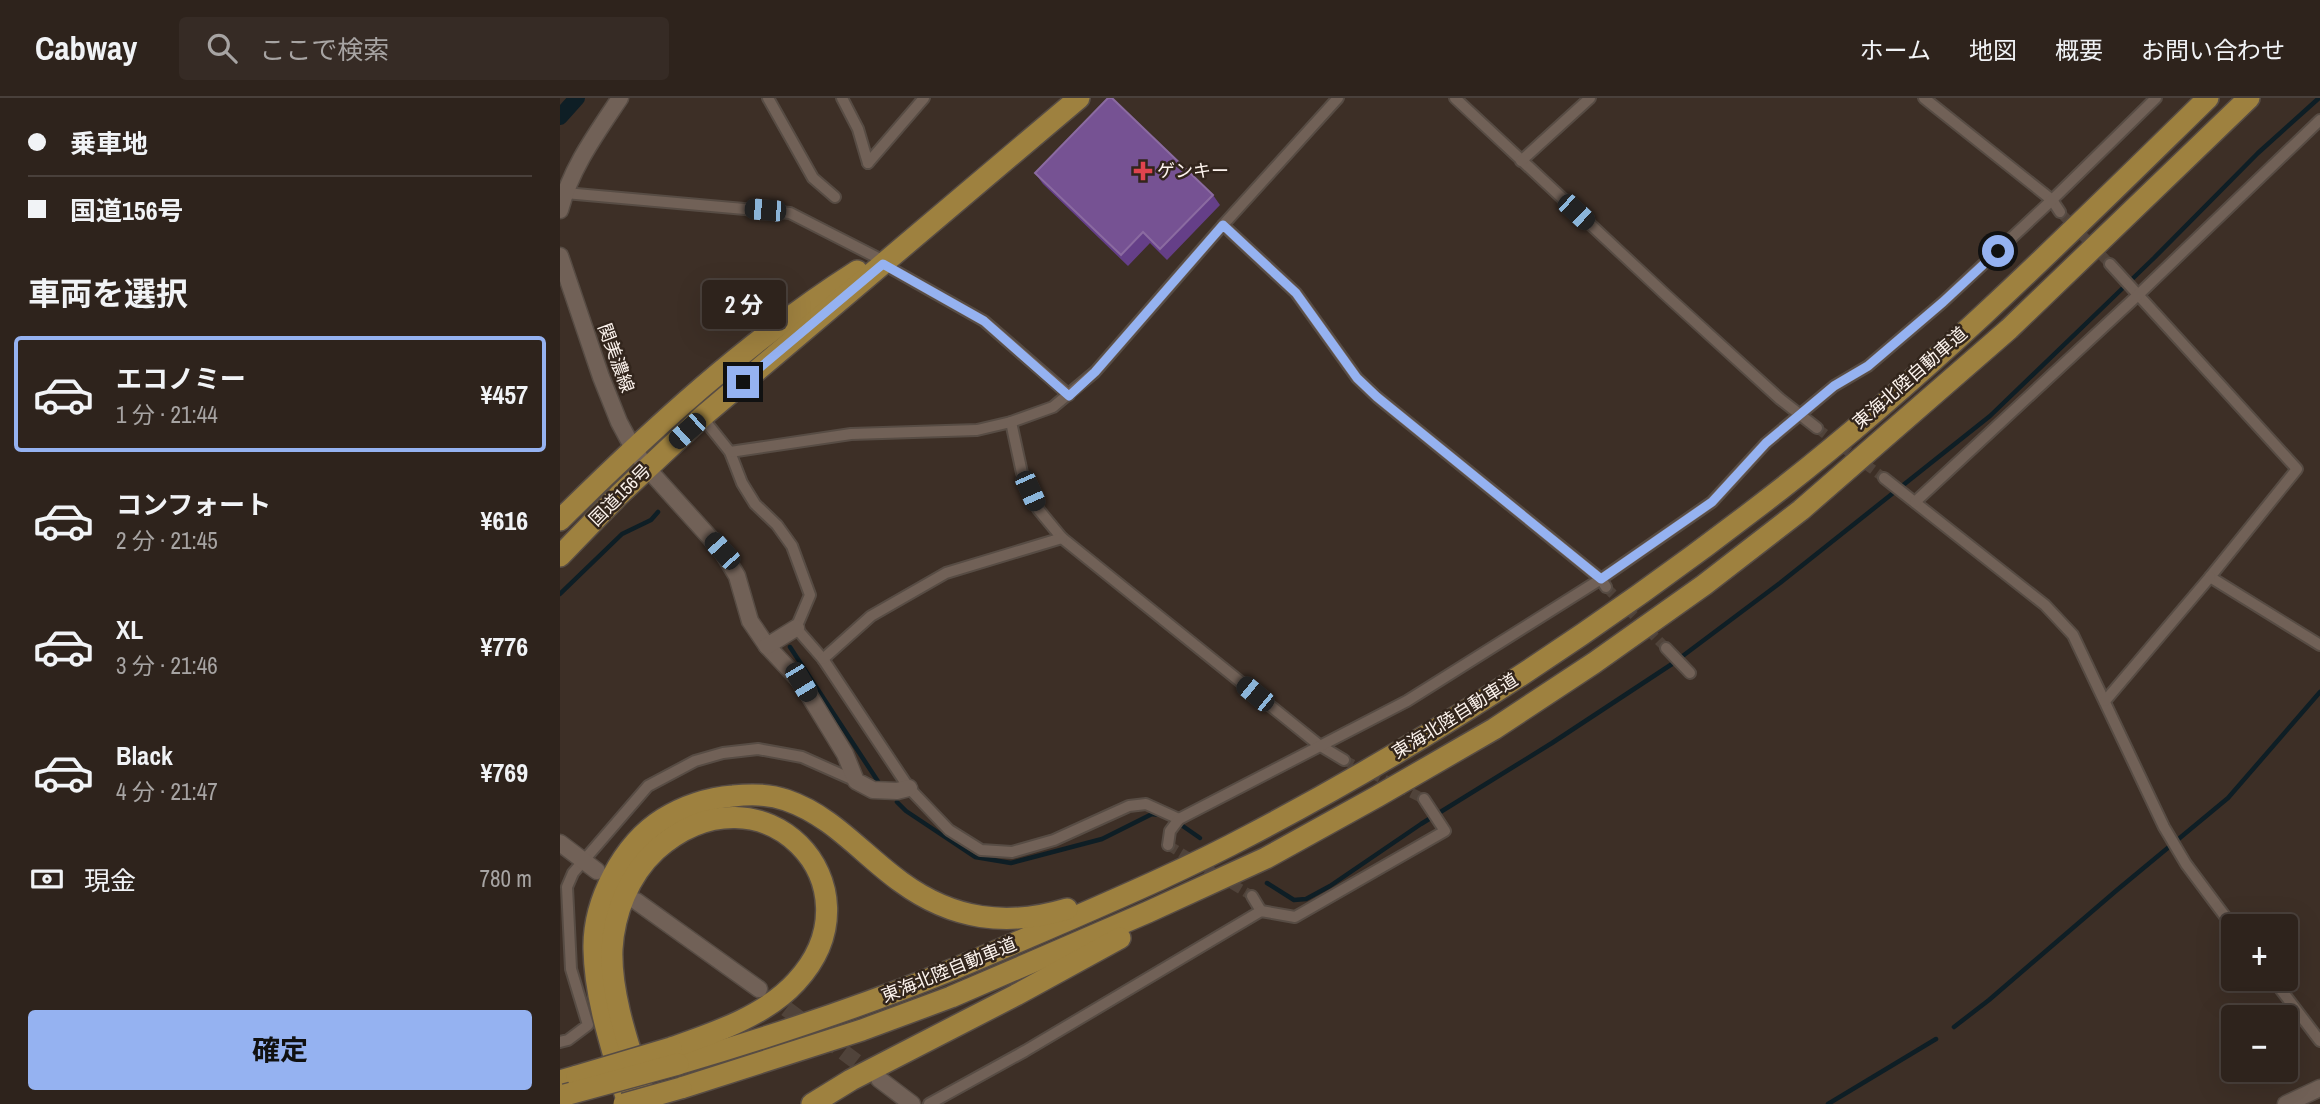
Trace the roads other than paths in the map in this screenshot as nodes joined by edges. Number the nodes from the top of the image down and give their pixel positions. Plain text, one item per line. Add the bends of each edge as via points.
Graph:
1 (620, 98) edge
2 (768, 98) edge
3 (842, 98) edge
4 (924, 98) edge
5 (1079, 98) edge
6 (1338, 98) edge
7 (1455, 98) edge
8 (1590, 98) edge
9 (1924, 98) edge
10 (2156, 98) edge
11 (2208, 98) edge
12 (2249, 98) edge
13 (2320, 120) edge
14 (1521, 161) junction
15 (565, 193) junction
16 (835, 197) dead end
17 (2052, 200) junction
18 (560, 210) edge
19 (2060, 212) tunnel mouth
20 (1223, 225) junction
21 (560, 256) edge
22 (881, 261) junction
23 (2110, 264) tunnel mouth
24 (2136, 293) junction
25 (1069, 396) junction
26 (1799, 415) junction
27 (702, 417) junction
28 (1011, 422) junction
29 (1816, 428) tunnel mouth
30 (633, 448) junction
31 (730, 452) junction
32 (647, 468) junction
33 (1885, 480) tunnel mouth
34 (1912, 501) junction
35 (560, 520) edge
36 (1062, 538) junction
37 (560, 556) edge
38 (2210, 577) junction
39 (1604, 583) junction
40 (796, 628) junction
41 (2320, 645) edge
42 (767, 646) junction
43 (1668, 651) tunnel mouth
44 (823, 659) junction
45 (1687, 670) dead end
46 (2105, 701) junction
47 (1319, 745) junction
48 (1351, 768) junction
49 (856, 781) junction
50 (909, 788) junction
51 (1427, 804) tunnel mouth
52 (1179, 819) junction
53 (560, 844) edge
54 (1168, 845) dead end
55 (1266, 858) junction
56 (590, 866) junction
57 (1252, 896) tunnel mouth
58 (636, 901) dead end
59 (1261, 911) junction
60 (2223, 914) edge
61 (759, 989) tunnel mouth
62 (2282, 991) edge
63 (2320, 1041) edge
64 (560, 1042) edge
65 (674, 1056) junction
66 (879, 1079) tunnel mouth
67 (566, 1087) edge
68 (2320, 1088) edge
69 (909, 1103) edge
70 (626, 1104) edge
71 (646, 1104) edge
72 (812, 1104) edge
73 (929, 1104) edge
74 (2286, 1104) edge

1 - 15 street via 584,152
2 - 16 street via 813,178
3 - 4 street via 859,129 868,163
5 - 22 highway, 国道156号
6 - 20 street
7 - 14 street
8 - 14 street
9 - 17 street
10 - 17 street
11 - 48 highway, 東海北陸自動車道 via 1990,307 1784,487 1476,705
12 - 55 highway, 東海北陸自動車道 via 2009,329 1801,510 1704,585 1494,729
13 - 24 street
14 - 26 street
15 - 18 street
15 - 22 street via 790,213
17 - 19 street
17 - 26 street via 1868,366
20 - 25 street
20 - 39 street via 1296,293 1357,378
21 - 30 street, 関美濃線 via 601,377
22 - 25 street via 984,321
22 - 27 highway, 国道156号
22 - 30 highway, 国道156号 via 838,284 765,336
23 - 24 street
24 - 34 street
24 - 38 street via 2297,469
25 - 28 street via 1054,407
26 - 29 street
26 - 39 street via 1766,443 1712,502
27 - 31 street
27 - 32 highway, 国道156号
28 - 31 street via 977,429 850,434
28 - 36 street via 1022,473 1038,509
30 - 32 street, 関美濃線
30 - 35 highway, 国道156号
31 - 40 street via 755,504 792,546 810,595
32 - 37 highway, 国道156号
32 - 42 street, 関美濃線 via 722,551 737,576 750,621
33 - 34 street
34 - 46 street via 2054,615 2073,635
36 - 44 street via 946,573 871,616
36 - 47 street
38 - 41 street
38 - 46 street
39 - 47 street via 1407,701
40 - 42 street
40 - 44 street
42 - 49 street, 関美濃線 via 801,682
43 - 45 street
44 - 50 street
46 - 60 street via 2168,835
47 - 48 street
47 - 52 street
48 - 65 highway, 東海北陸自動車道 via 1247,837 1134,892 951,970 763,1039
48 - 70 highway via 1302,800 1131,883 1080,905 1008,920 953,910 926,898 900,882 842,831 785,799 753,794 689,806 663,819 624,858 598,916 593,947 596,974
49 - 50 street via 873,790
49 - 56 street via 802,757 758,750 695,761 648,786
50 - 52 street via 949,830 981,850 1012,852 1043,843 1129,806 1146,804
51 - 59 street via 1445,831 1295,917
52 - 54 street
53 - 56 street
55 - 70 highway, 東海北陸自動車道, bridge via 951,997 862,1031
55 - 72 highway
56 - 64 street via 573,873 567,887 571,969 587,1025
57 - 59 street
58 - 61 street
59 - 73 street via 1026,1052
62 - 63 street
65 - 67 highway, 東海北陸自動車道, bridge
65 - 71 highway via 776,998 795,983 821,943 825,893 818,871 805,851 765,822 742,817 716,819 671,837 642,866 622,901 612,950 615,981
66 - 69 street
68 - 74 street

